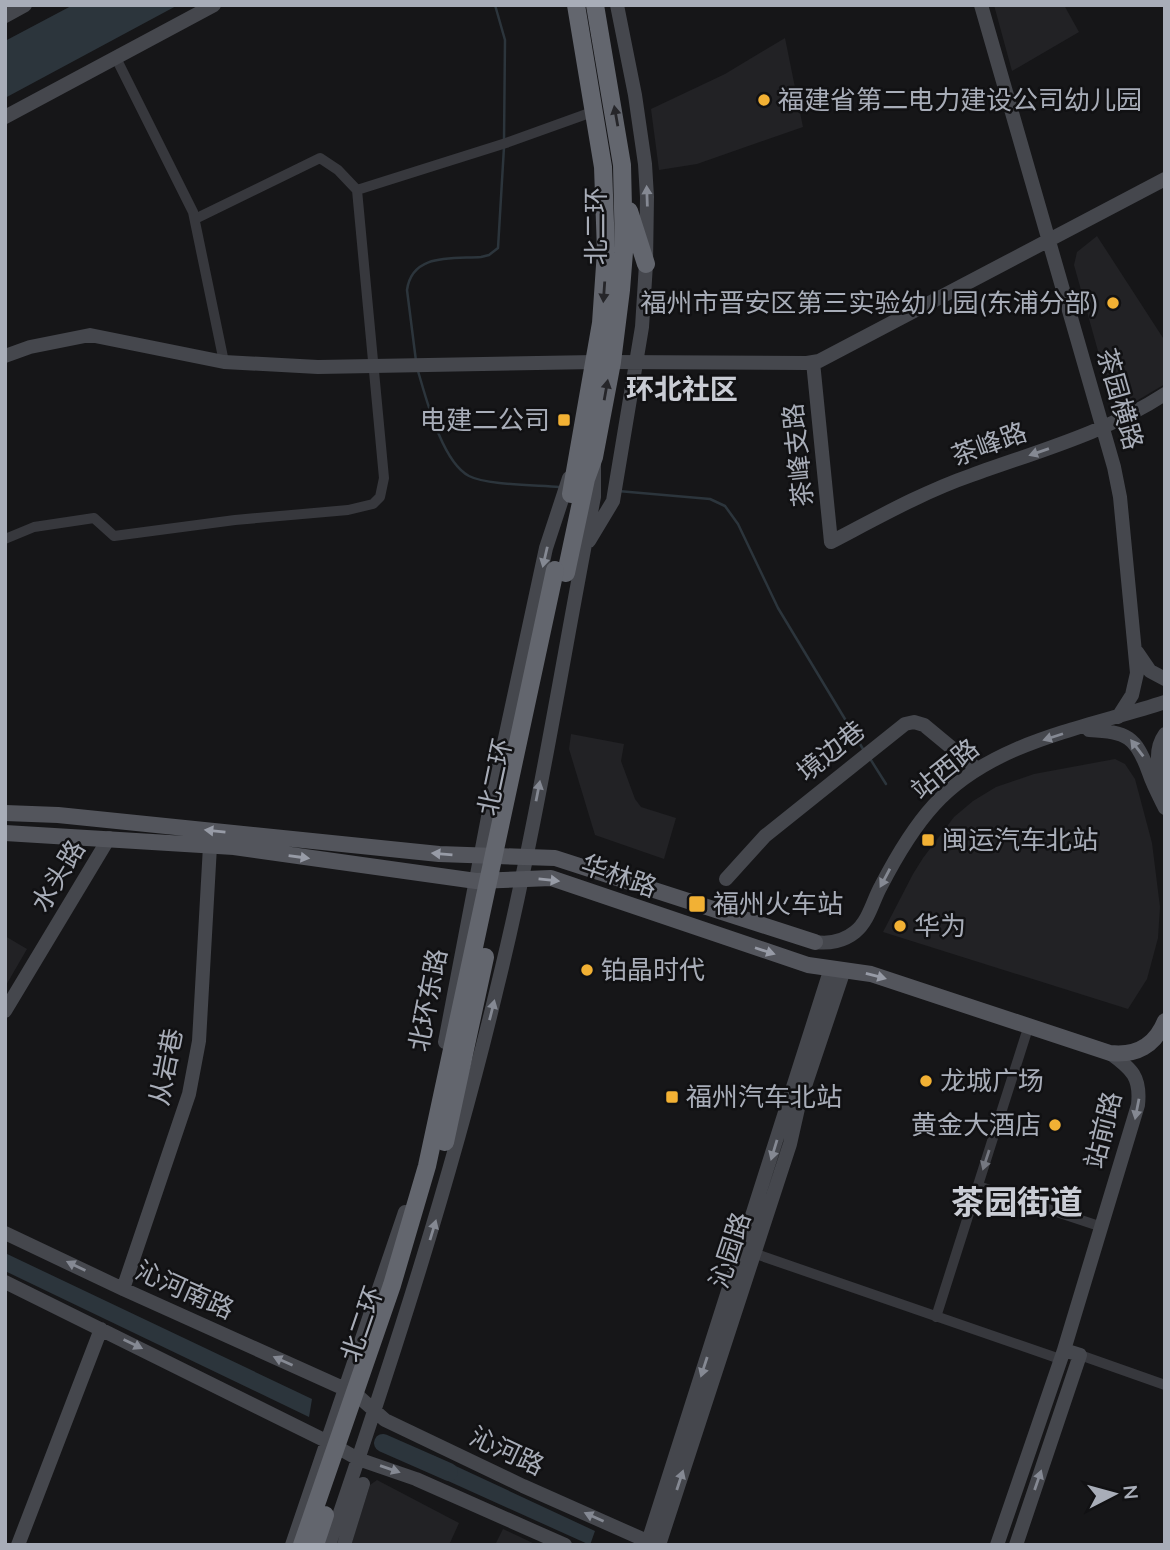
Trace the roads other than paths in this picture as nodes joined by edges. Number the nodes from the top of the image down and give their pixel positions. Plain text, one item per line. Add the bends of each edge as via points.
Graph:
1 (25, 5) edge
2 (214, 5) edge
3 (576, 5) edge
4 (595, 5) edge
5 (617, 5) edge
6 (981, 5) edge
7 (5, 16) edge
8 (116, 58) junction
9 (595, 111) junction
10 (5, 117) edge
11 (1165, 178) edge
12 (357, 190) junction
13 (624, 196) junction
14 (195, 219) junction
15 (1050, 240) junction
16 (646, 264) junction
17 (5, 356) edge
18 (224, 362) junction
19 (603, 362) junction
20 (813, 362) junction
21 (636, 363) junction
22 (373, 365) junction
23 (1165, 394) edge
24 (1103, 428) junction
25 (580, 486) junction
26 (5, 539) edge
27 (831, 542) joint
28 (583, 551) junction
29 (561, 572) junction
30 (1136, 650) junction
31 (1165, 679) edge
32 (1165, 702) edge
33 (1118, 717) junction
34 (1077, 729) junction
35 (1165, 734) edge
36 (977, 769) junction
37 (1165, 794) edge
38 (1165, 808) edge
39 (5, 813) edge
40 (5, 833) edge
41 (109, 838) junction
42 (210, 846) junction
43 (480, 857) junction
44 (525, 858) junction
45 (726, 879) dead end
46 (520, 880) junction
47 (476, 881) junction
48 (815, 942) joint
49 (837, 969) junction
50 (5, 1011) edge
51 (1165, 1021) edge
52 (1028, 1025) junction
53 (1110, 1053) junction
54 (978, 1186) junction
55 (1102, 1227) junction
56 (5, 1233) edge
57 (748, 1252) junction
58 (5, 1282) edge
59 (123, 1289) junction
60 (936, 1317) junction
61 (101, 1329) junction
62 (1062, 1354) junction
63 (1080, 1354) junction
64 (1165, 1385) edge
65 (345, 1389) junction
66 (373, 1411) junction
67 (328, 1442) junction
68 (358, 1459) junction
69 (363, 1484) dead end
70 (652, 1544) edge
71 (18, 1545) edge
72 (292, 1545) edge
73 (302, 1545) edge
74 (315, 1545) edge
75 (329, 1545) edge
76 (344, 1545) edge
77 (565, 1545) edge
78 (997, 1545) edge
79 (1016, 1545) edge

1 - 7 main road
2 - 8 main road
3 - 9 highway, 北二环
13 -> 4 highway, 北二环 via 618,131
16 -> 5 main road via 645,164
6 - 15 main road, 茶园横路
8 - 10 main road
8 - 14 street
9 - 12 street
9 -> 19 highway, 北二环 via 603,167 606,251
11 - 15 main road
12 - 14 street via 320,158
12 - 22 street
13 - 16 highway
13 - 19 highway, 北二环 via 621,290
14 - 18 street
15 - 20 main road
15 - 24 main road, 茶园横路
16 - 21 main road
17 - 18 main road via 90,335
18 - 22 main road
19 - 21 main road
19 - 22 main road
19 - 25 highway, 北二环
20 - 21 main road
20 - 27 main road, 茶峰支路
21 - 28 main road via 613,501
22 - 26 street via 384,478 380,497 373,504 114,536 94,518 34,527
23 - 24 main road, 茶峰路
24 -> 27 main road, 茶峰路 via 948,484
24 - 30 main road, 茶园横路 via 1120,497
25 - 28 main road
25 - 29 highway, 北二环
25 -> 43 main road, 北环东路 via 546,548
44 -> 28 main road
29 - 73 highway, 北二环, bridge via 427,1166 392,1285
29 - 74 highway, 北二环, bridge via 438,1169
30 - 31 main road via 1150,671
30 - 33 main road, 茶园横路 via 1135,685
32 - 33 main road, 站西路
33 - 34 main road, 站西路
34 -> 36 main road, 站西路 via 1006,753
38 -> 34 main road via 1139,747 1107,731
35 - 37 main road via 1157,754
36 - 45 main road, 境边巷 via 919,723 905,724 758,842
36 -> 48 main road, 站西路 via 921,821 858,931 836,942
43 -> 39 main road, 华林路
40 - 41 main road, 华林路
41 - 42 main road, 华林路
41 - 50 main road, 水头路
42 -> 47 main road, 华林路
42 - 59 main road, 从岩巷 via 193,1082
43 - 44 main road, 华林路
43 - 47 main road, 北环东路
44 - 46 main road
44 - 48 main road, 华林路 via 555,858
46 - 47 main road, 华林路
46 -> 49 main road, 华林路 via 551,878 796,961
66 -> 46 main road via 455,1155
47 - 65 main road, 北环东路 via 416,1173
49 -> 52 main road, 华林路 via 871,974
49 - 57 main road, 沁园路
51 - 53 main road, 华林路 via 1157,1037 1144,1048 1132,1054
52 - 53 main road, 华林路
52 -> 54 street
53 -> 55 main road, 站前路 via 1132,1070 1139,1096
54 - 55 street
54 - 60 street
55 - 62 main road, 站前路
59 -> 56 main road, 沁河南路
57 - 60 street
57 - 70 main road, 沁园路
58 - 61 main road
65 -> 59 main road, 沁河南路
60 - 62 street
61 -> 67 main road
61 - 71 main road
62 - 63 main road
62 - 78 main road, 站前路
63 - 64 street
79 -> 63 main road
65 - 66 main road, 沁河路
65 - 67 main road, 北环东路
66 - 68 main road
70 -> 66 main road, 沁河路
67 - 68 main road
67 - 72 main road, 北环东路
68 - 75 main road
68 -> 77 main road via 416,1479
69 - 76 main road

